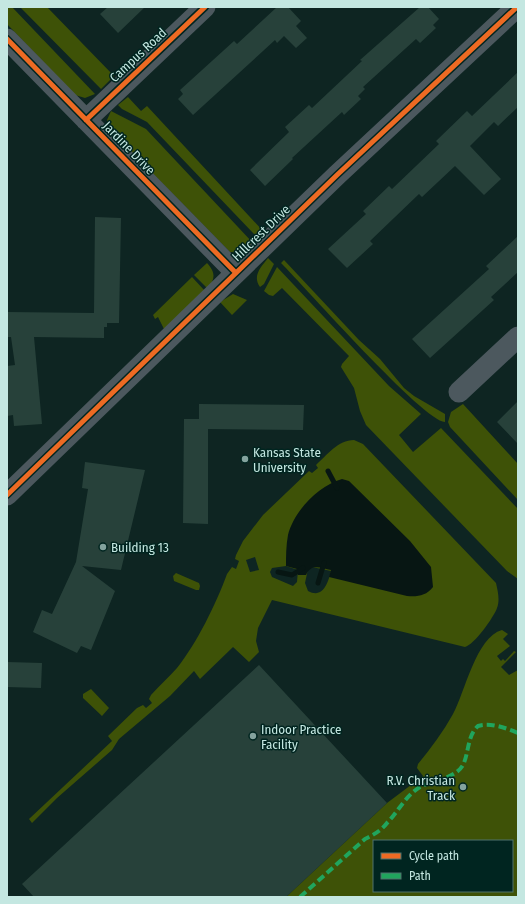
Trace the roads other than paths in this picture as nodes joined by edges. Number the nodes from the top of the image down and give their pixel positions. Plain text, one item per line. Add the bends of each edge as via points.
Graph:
1 (205, 7) edge
2 (517, 7) edge
3 (7, 39) edge
4 (86, 120) junction
5 (236, 273) junction
6 (518, 337) edge
7 (459, 392) dead end
8 (7, 495) edge

1 - 4 street, Campus Road
2 - 5 street, Hillcrest Drive
3 - 4 street, Jardine Drive
4 - 5 street, Jardine Drive
5 - 8 street, Hillcrest Drive
6 - 7 street

